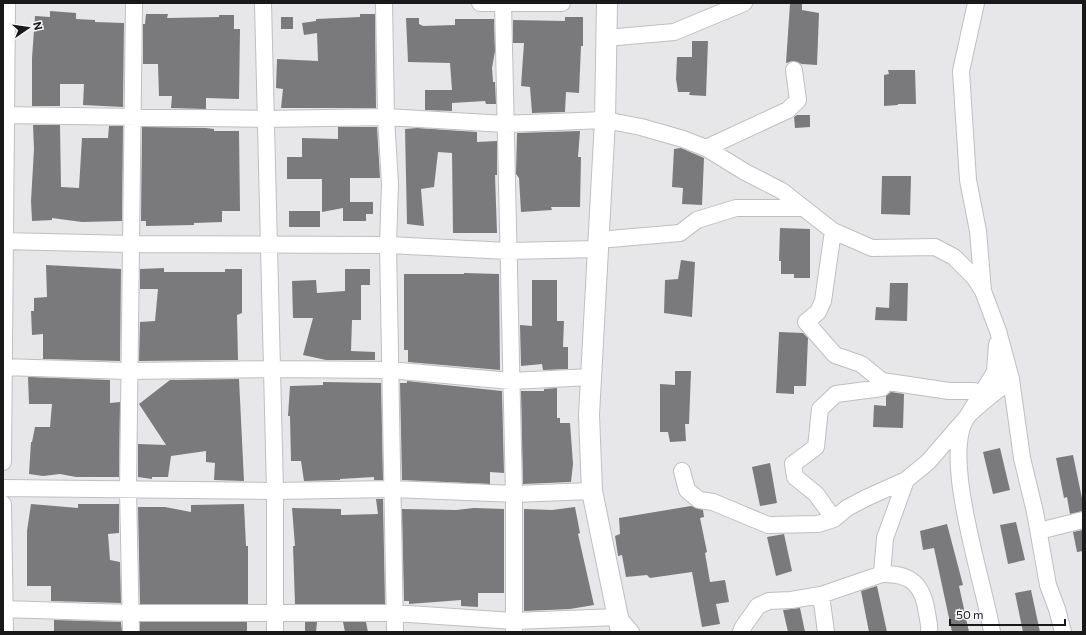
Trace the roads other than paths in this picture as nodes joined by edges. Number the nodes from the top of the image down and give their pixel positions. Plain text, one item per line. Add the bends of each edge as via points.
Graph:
1 (7, 3) edge
2 (134, 3) edge
3 (263, 3) edge
4 (384, 3) edge
5 (480, 3) edge
6 (562, 3) edge
7 (607, 3) edge
8 (744, 3) edge
9 (976, 3) edge
10 (503, 4) edge
11 (606, 38) junction
12 (794, 70) dead end
13 (5, 115) edge
14 (132, 117) junction
15 (386, 117) junction
16 (265, 118) junction
17 (604, 120) junction
18 (506, 124) junction
19 (706, 148) junction
20 (803, 208) junction
21 (833, 231) junction
22 (4, 241) edge
23 (131, 244) junction
24 (268, 244) junction
25 (598, 244) junction
26 (388, 245) junction
27 (508, 251) junction
28 (983, 291) junction
29 (998, 331) junction
30 (3, 367) edge
31 (271, 369) junction
32 (390, 370) junction
33 (129, 371) junction
34 (591, 377) junction
35 (1011, 379) junction
36 (511, 381) junction
37 (882, 381) junction
38 (980, 397) junction
39 (967, 417) junction
40 (3, 462) edge
41 (682, 471) dead end
42 (906, 480) junction
43 (3, 488) edge
44 (392, 489) junction
45 (128, 490) junction
46 (275, 491) junction
47 (592, 491) junction
48 (514, 494) junction
49 (3, 504) edge
50 (834, 519) junction
51 (1083, 520) edge
52 (1039, 531) junction
53 (882, 574) junction
54 (821, 594) junction
55 (4, 608) edge
56 (274, 612) junction
57 (130, 613) junction
58 (394, 613) junction
59 (514, 626) edge
60 (623, 627) edge
61 (5, 632) edge
62 (131, 632) edge
63 (275, 632) edge
64 (395, 632) edge
65 (741, 632) edge
66 (826, 632) edge
67 (930, 632) edge
68 (992, 632) edge
69 (1063, 632) edge

1 - 13 street
2 - 14 street
3 - 16 street
4 - 15 street
5 - 10 street
6 - 10 street
7 - 11 street
8 - 11 street via 674,32
9 - 28 street via 961,71 968,180 978,231
10 - 18 street
11 - 17 street
12 - 19 street via 798,100 788,110
13 - 14 street
13 - 22 street
14 - 16 street
14 - 23 street
15 - 16 street
15 - 18 street
15 - 26 street via 390,184
16 - 24 street
17 - 18 street
17 - 19 street via 662,133
17 - 25 street
18 - 27 street
19 - 20 street via 782,192
20 - 21 street
20 - 25 street via 736,208 697,220 680,233
21 - 28 street via 872,248 935,246 954,257 974,277
21 - 37 street via 823,301 818,312 806,322 835,355 861,364
22 - 23 street
22 - 30 street
23 - 24 street
23 - 33 street
24 - 26 street
24 - 31 street
25 - 27 street
25 - 34 street
26 - 27 street
26 - 32 street
27 - 36 street
28 - 29 street
29 - 35 street
29 - 38 street via 995,372
30 - 33 street
30 - 40 street
31 - 32 street
31 - 33 street
31 - 46 street
32 - 36 street
32 - 44 street
33 - 45 street
34 - 36 street
34 - 47 street via 589,415
35 - 39 street
35 - 52 street via 1022,458
36 - 48 street
37 - 38 street via 950,391 974,390
37 - 50 street via 882,388 836,394 830,399 820,409 816,447 793,464 795,477 816,494
38 - 39 street
39 - 42 street via 928,462
39 - 68 street via 961,432 958,453 960,472 967,518
41 - 50 street via 687,490 699,500 719,504 768,525 818,524
42 - 50 street via 847,508
42 - 53 street via 886,538
43 - 45 street
44 - 46 street
44 - 48 street
44 - 58 street
45 - 46 street
45 - 57 street
46 - 56 street
47 - 48 street
47 - 60 street
48 - 59 street
49 - 55 street
51 - 52 street
52 - 69 street via 1048,585
53 - 54 street
53 - 67 street via 897,574 913,581 925,597
54 - 65 street via 769,601 758,606
54 - 66 street
55 - 57 street
55 - 61 street
56 - 57 street
56 - 58 street
56 - 63 street
57 - 62 street
58 - 59 street
58 - 64 street
59 - 60 street

